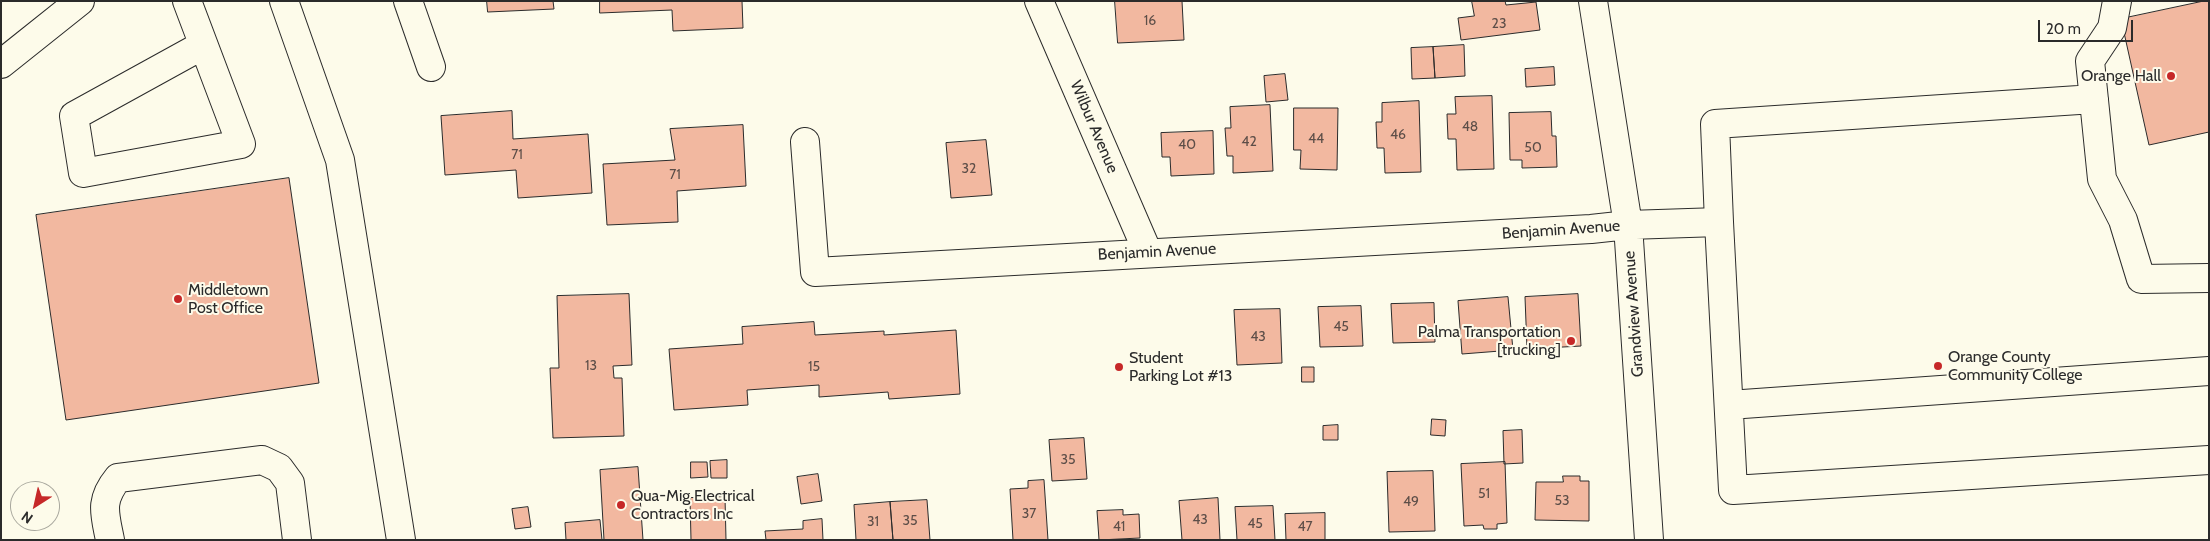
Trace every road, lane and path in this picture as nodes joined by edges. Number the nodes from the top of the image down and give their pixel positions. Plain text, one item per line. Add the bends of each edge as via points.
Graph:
1 (80, 1) edge
2 (186, 1) edge
3 (284, 1) edge
4 (408, 1) edge
5 (1039, 1) edge
6 (1593, 1) edge
7 (2117, 1) edge
8 (203, 45) junction
9 (1, 64) edge
10 (431, 67) dead end
11 (2094, 99) junction
12 (805, 142) dead end
13 (1719, 222) junction
14 (1628, 225) junction
15 (1148, 253) junction
16 (2209, 278) edge
17 (2209, 371) edge
18 (1729, 406) junction
19 (2209, 460) edge
20 (110, 540) edge
21 (297, 540) edge
22 (401, 540) edge
23 (1649, 540) edge

1 - 9 street
2 - 8 street
3 - 22 street via 340,160
4 - 10 street
5 - 15 street, Wilbur Avenue
6 - 14 street, Grandview Avenue
7 - 11 street via 2112,28 2090,61
8 - 8 street via 241,144 83,173 74,116
11 - 13 street via 1715,124
11 - 16 street via 2102,179 2122,220 2141,279
12 - 15 street, Benjamin Avenue via 815,272
13 - 14 street, Benjamin Avenue
13 - 18 street
14 - 15 street, Benjamin Avenue
14 - 23 street, Grandview Avenue
17 - 18 street
18 - 19 street via 1733,490
20 - 21 street via 104,504 108,490 118,478 262,460 279,468 290,483

